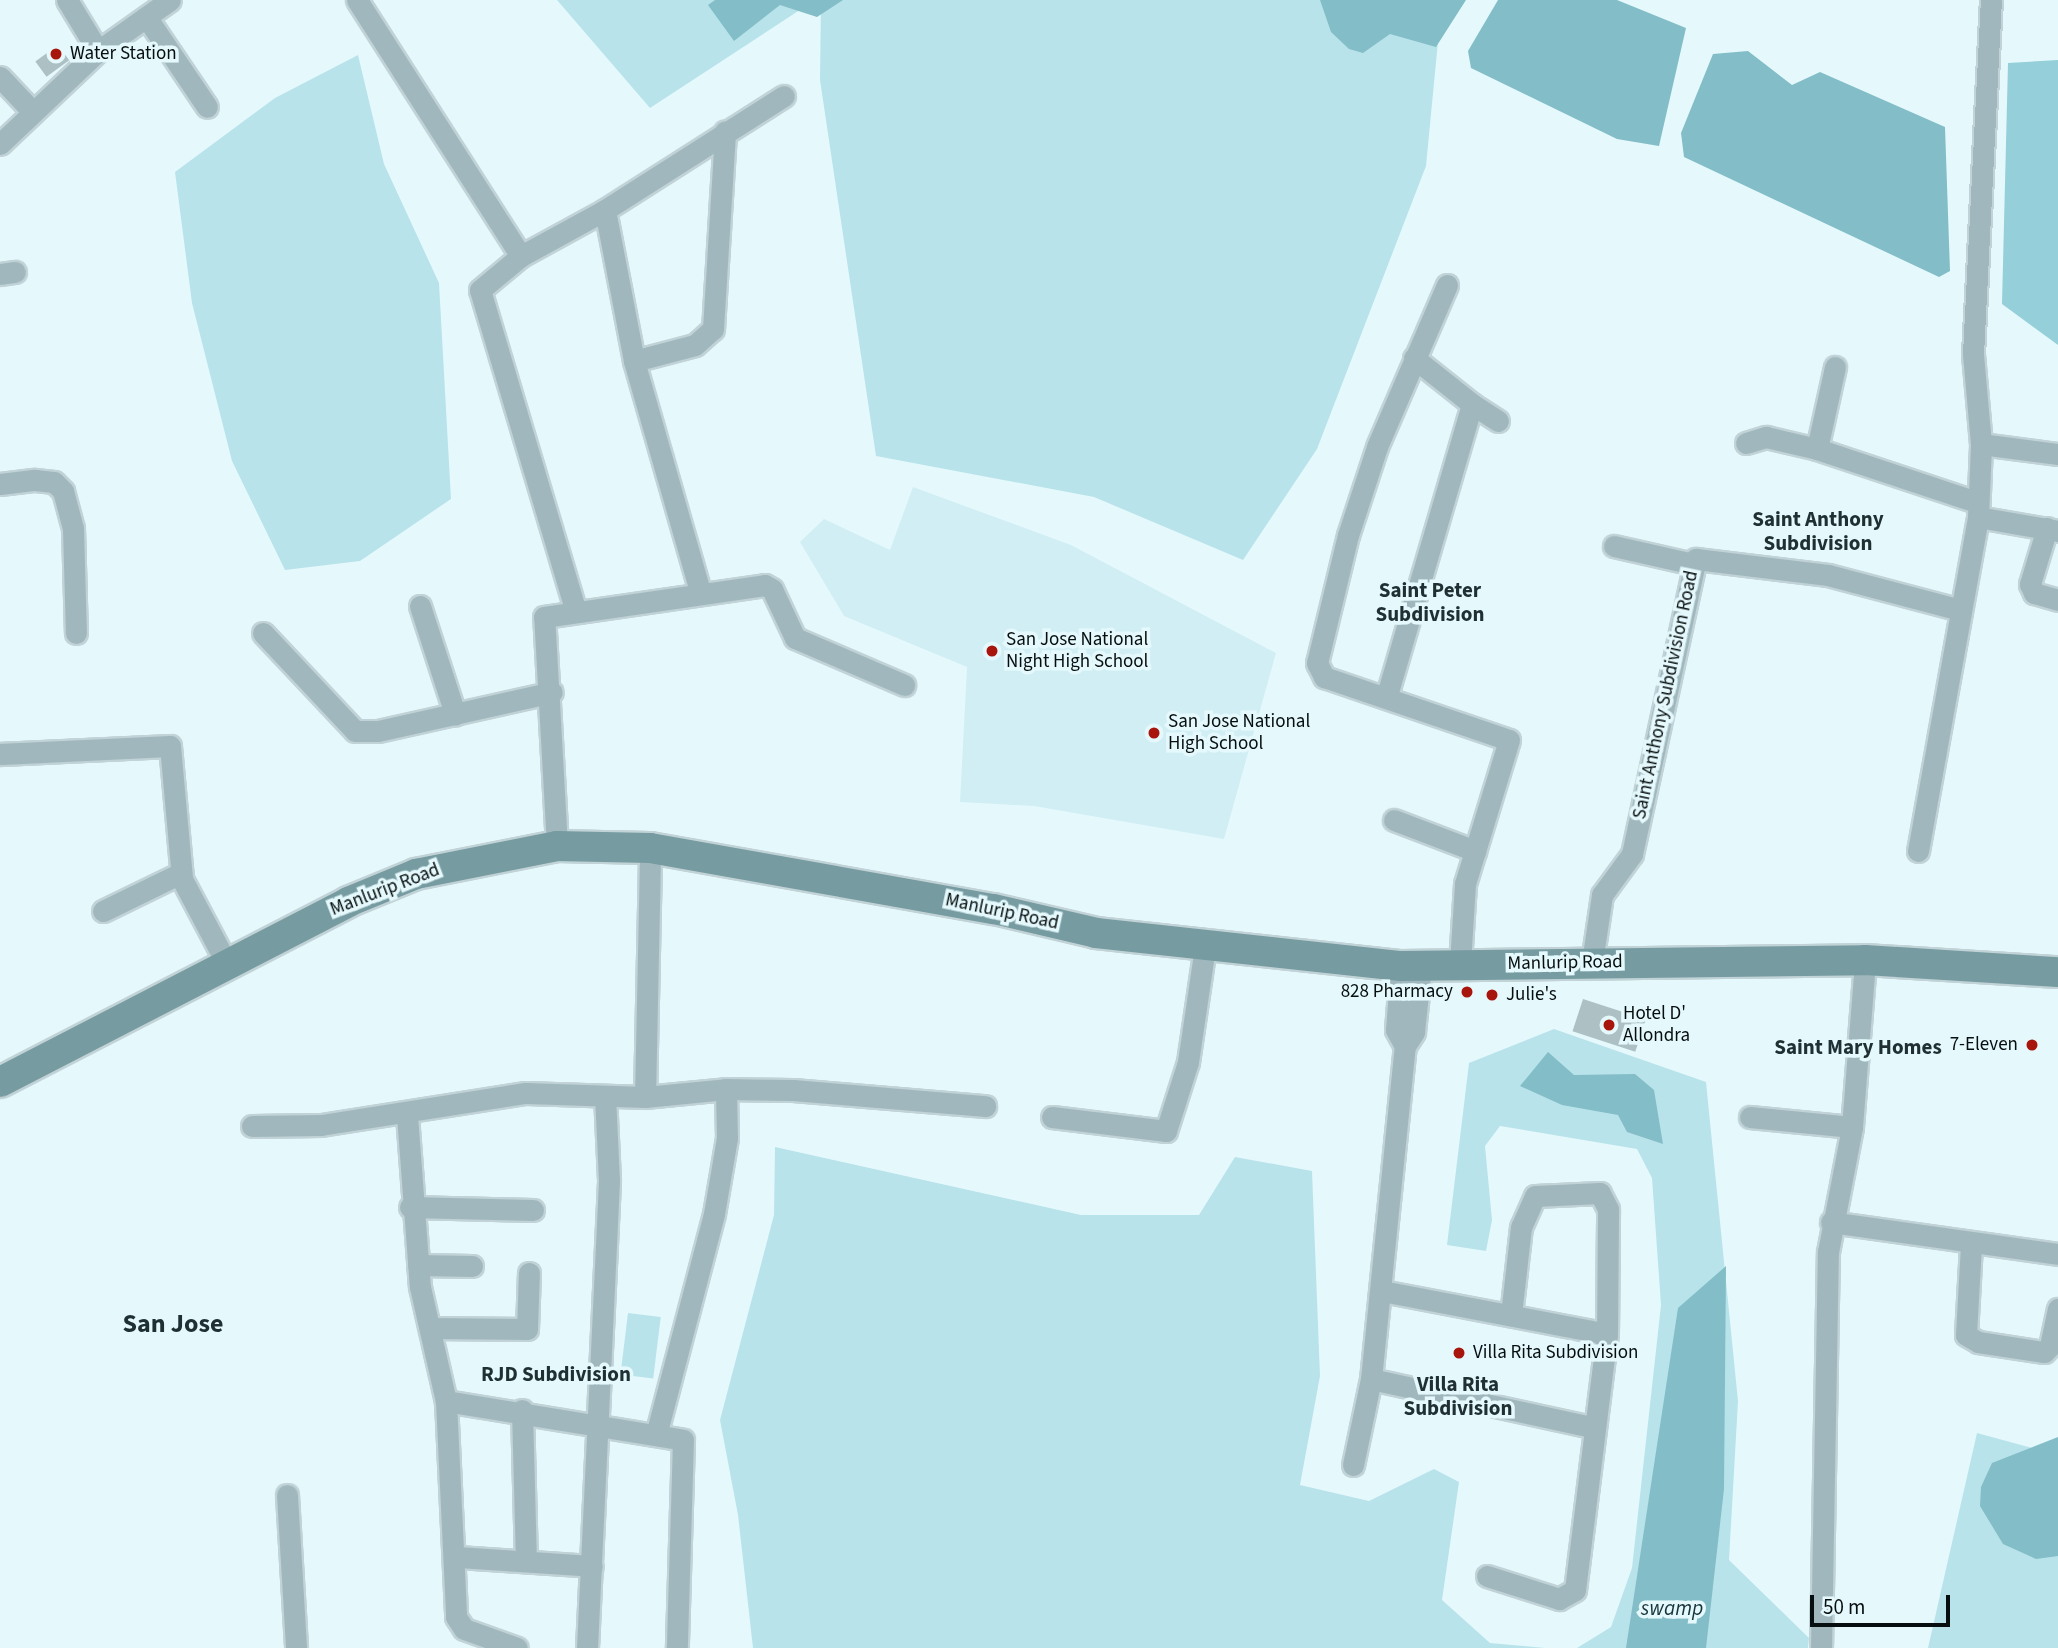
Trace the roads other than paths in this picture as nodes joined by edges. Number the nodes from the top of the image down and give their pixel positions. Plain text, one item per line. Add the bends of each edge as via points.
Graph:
1 (67, 0) edge
2 (170, 0) edge
3 (357, 0) edge
4 (1991, 0) edge
5 (147, 18) junction
6 (98, 51) junction
7 (0, 76) edge
8 (784, 96) dead end
9 (206, 107) dead end
10 (33, 111) junction
11 (725, 131) junction
12 (0, 144) edge
13 (605, 210) junction
14 (522, 256) junction
15 (1447, 285) dead end
16 (1414, 358) junction
17 (634, 361) junction
18 (1835, 367) dead end
19 (1472, 404) junction
20 (1497, 421) dead end
21 (1746, 443) dead end
22 (1981, 444) junction
23 (1817, 449) junction
24 (2058, 454) edge
25 (0, 484) edge
26 (1977, 509) junction
27 (2052, 530) edge
28 (1614, 546) dead end
29 (1693, 564) junction
30 (699, 591) junction
31 (2058, 600) edge
32 (420, 606) dead end
33 (1957, 609) junction
34 (576, 612) junction
35 (76, 633) dead end
36 (264, 634) dead end
37 (904, 685) dead end
38 (552, 692) junction
39 (1387, 695) junction
40 (454, 714) junction
41 (0, 754) edge
42 (1394, 820) dead end
43 (557, 846) junction
44 (650, 848) junction
45 (1475, 851) junction
46 (1918, 851) dead end
47 (181, 873) junction
48 (103, 911) dead end
49 (1205, 947) junction
50 (1865, 960) junction
51 (1592, 962) junction
52 (227, 964) junction
53 (1460, 964) junction
54 (1411, 966) junction
55 (2058, 972) edge
56 (0, 1082) edge
57 (726, 1089) junction
58 (605, 1096) junction
59 (645, 1097) junction
60 (985, 1107) dead end
61 (407, 1115) junction
62 (1750, 1116) dead end
63 (1052, 1117) dead end
64 (252, 1126) dead end
65 (1852, 1127) junction
66 (410, 1207) junction
67 (534, 1210) dead end
68 (1831, 1222) junction
69 (1970, 1245) junction
70 (2058, 1254) edge
71 (418, 1265) junction
72 (472, 1266) dead end
73 (529, 1273) dead end
74 (1382, 1291) junction
75 (2058, 1309) edge
76 (1511, 1315) junction
77 (430, 1328) junction
78 (1607, 1334) junction
79 (1371, 1379) junction
80 (446, 1401) junction
81 (522, 1410) junction
82 (600, 1426) junction
83 (1595, 1428) junction
84 (656, 1435) junction
85 (1353, 1465) dead end
86 (288, 1495) dead end
87 (457, 1557) junction
88 (526, 1558) junction
89 (592, 1566) junction
90 (1487, 1576) dead end
91 (296, 1648) edge
92 (517, 1648) edge
93 (587, 1648) edge
94 (677, 1648) edge
95 (1821, 1648) edge

1 - 6 street
2 - 5 street
3 - 14 street
4 - 22 street via 1973,354
5 - 6 street
5 - 9 street
6 - 10 street
7 - 10 street
8 - 11 street
10 - 12 street
11 - 13 street
11 - 17 street via 713,329 695,345
13 - 14 street
13 - 17 street
14 - 34 street via 483,283 480,297
15 - 16 street
16 - 19 street
16 - 39 street via 1348,535 1317,663 1324,677
17 - 30 street
18 - 23 street
19 - 20 street
19 - 39 street
21 - 23 street via 1766,437
22 - 24 street
22 - 26 street
23 - 26 street
25 - 35 street via 54,482 64,491 73,528
26 - 27 street
26 - 33 street
27 - 31 street via 2030,584 2034,593
28 - 29 street
29 - 33 street, Saint Anthony Subdivision Road via 1701,556 1828,575
29 - 51 street, Saint Anthony Subdivision Road via 1632,853 1602,895
30 - 34 street
30 - 37 street via 769,586 795,638
32 - 40 street
33 - 46 street
34 - 38 street via 544,617 541,622
36 - 40 street via 355,731 378,731
38 - 40 street
38 - 43 street
39 - 45 street via 1509,740
41 - 47 street via 170,746
42 - 45 street
43 - 44 main road, Manlurip Road
43 - 52 main road, Manlurip Road via 416,874
44 - 49 main road, Manlurip Road via 993,909 1096,933
44 - 59 street
45 - 53 street via 1465,884
47 - 48 street
47 - 52 street
49 - 54 main road, Manlurip Road
49 - 63 street via 1188,1062 1166,1131
50 - 51 main road, Manlurip Road
50 - 55 main road, Manlurip Road
50 - 65 street
51 - 53 main road, Manlurip Road
52 - 56 main road, Manlurip Road
53 - 54 main road, Manlurip Road
54 - 74 street via 1414,1032 1405,1046
57 - 59 street
57 - 60 street
57 - 84 street via 727,1138 715,1214
58 - 59 street
58 - 61 street via 526,1093
58 - 82 street via 609,1180
61 - 64 street via 321,1125
61 - 66 street
62 - 65 street
65 - 68 street
66 - 67 street
66 - 71 street
68 - 69 street
68 - 95 street
69 - 70 street
69 - 75 street via 1966,1335 1978,1342 2044,1352 2050,1346
71 - 72 street
71 - 77 street
73 - 77 street via 527,1329
74 - 76 street
74 - 79 street
76 - 78 street
76 - 78 street via 1521,1227 1535,1196 1600,1193 1608,1209
77 - 80 street
78 - 83 street
79 - 83 street
79 - 85 street
80 - 81 street
80 - 87 street
81 - 82 street
81 - 88 street
82 - 84 street
82 - 89 street
83 - 90 street via 1570,1597 1559,1599
84 - 94 street via 685,1444
86 - 91 street
87 - 88 street
87 - 92 street via 459,1624
88 - 89 street
89 - 93 street

